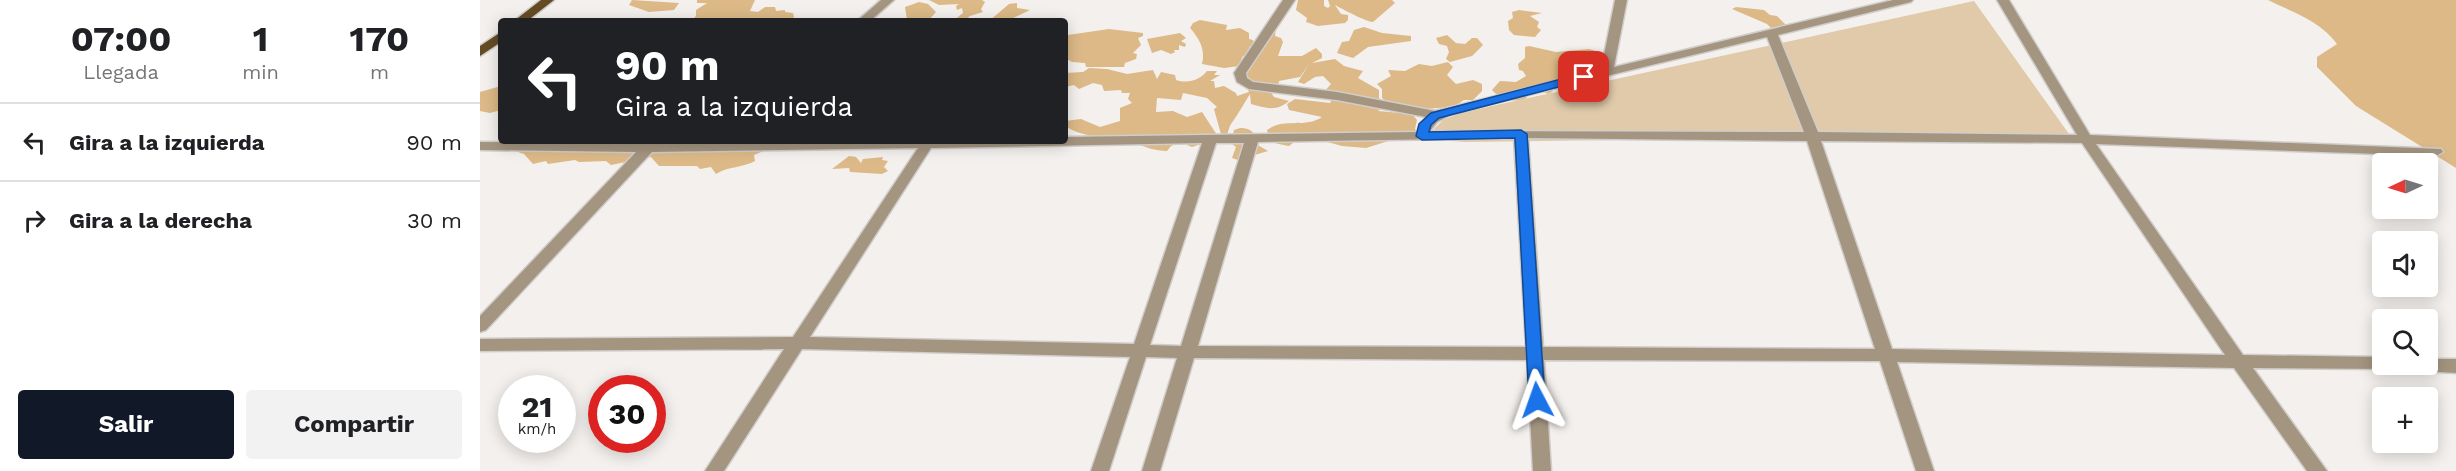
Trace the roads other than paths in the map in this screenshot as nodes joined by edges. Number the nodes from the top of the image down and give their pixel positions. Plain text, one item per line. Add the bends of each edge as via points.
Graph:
1 (548, 0) edge
2 (888, 0) edge
3 (1289, 0) edge
4 (1621, 0) edge
5 (1907, 0) edge
6 (2003, 0) edge
7 (1874, 3) edge
8 (524, 18) edge
9 (867, 18) edge
10 (1771, 32) junction
11 (498, 38) edge
12 (480, 52) edge
13 (1607, 71) junction
14 (1435, 115) junction
15 (1521, 134) junction
16 (1422, 136) junction
17 (1253, 137) junction
18 (1211, 138) junction
19 (1813, 138) junction
20 (2086, 139) junction
21 (1068, 141) edge
22 (722, 144) edge
23 (927, 144) edge
24 (480, 146) edge
25 (648, 148) junction
26 (2436, 152) dead end
27 (480, 326) edge
28 (798, 343) junction
29 (480, 345) edge
30 (1141, 350) junction
31 (1186, 352) junction
32 (1534, 353) junction
33 (1887, 355) junction
34 (2238, 361) junction
35 (2372, 364) edge
36 (2438, 365) edge
37 (2456, 366) edge
38 (714, 471) edge
39 (1100, 471) edge
40 (1151, 471) edge
41 (1542, 471) edge
42 (1925, 471) edge
43 (2318, 471) edge

1 - 8 main road
2 - 9 street
3 - 14 street via 1240,73 1241,79 1249,85 1337,96
4 - 13 street
5 - 7 street
6 - 20 street
7 - 10 street
10 - 13 street
10 - 19 street
11 - 12 main road
13 - 14 street
14 - 16 street via 1425,124
15 - 16 street
15 - 19 street
15 - 32 street
16 - 17 street
17 - 18 street
17 - 31 street
18 - 21 street
18 - 30 street
19 - 20 street
19 - 33 street
20 - 26 street
20 - 34 street
22 - 25 street
23 - 28 street
24 - 25 street
25 - 27 street
28 - 29 street
28 - 30 street
28 - 38 street
30 - 31 street
30 - 39 street
31 - 32 street
31 - 40 street
32 - 33 street
32 - 41 street
33 - 34 street
33 - 42 street
34 - 35 street
34 - 43 street
36 - 37 street

